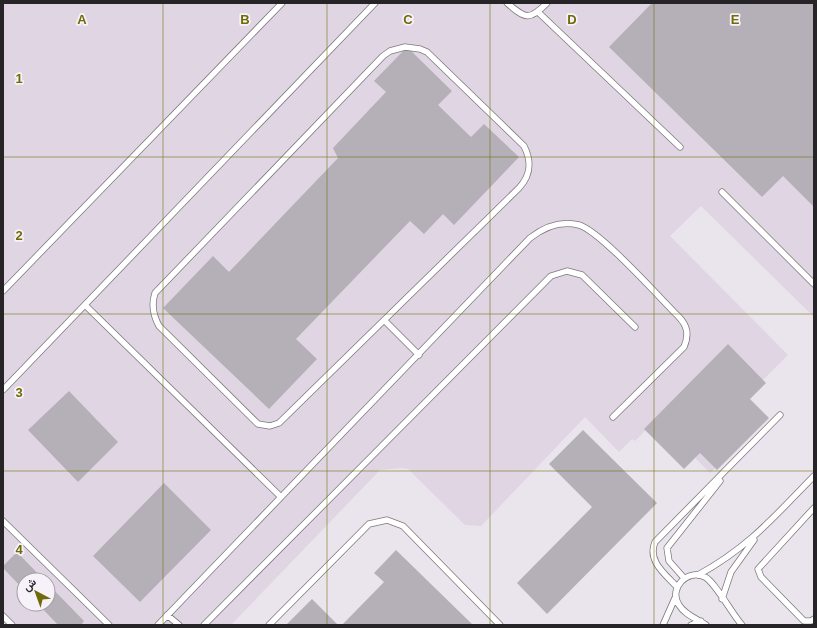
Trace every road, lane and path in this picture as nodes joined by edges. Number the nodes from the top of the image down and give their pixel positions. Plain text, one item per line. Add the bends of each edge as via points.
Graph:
1 (282, 3) edge
2 (375, 3) edge
3 (507, 3) edge
4 (547, 3) edge
5 (538, 12) junction
6 (680, 147) dead end
7 (722, 192) dead end
8 (814, 284) edge
9 (3, 291) edge
10 (85, 305) junction
11 (384, 320) junction
12 (635, 327) dead end
13 (419, 354) junction
14 (3, 390) edge
15 (780, 415) dead end
16 (613, 417) dead end
17 (737, 460) junction
18 (814, 476) edge
19 (281, 497) junction
20 (814, 508) edge
21 (3, 521) edge
22 (760, 532) junction
23 (698, 575) junction
24 (684, 578) junction
25 (677, 587) junction
26 (675, 597) junction
27 (722, 599) junction
28 (167, 615) junction
29 (3, 616) edge
30 (814, 619) edge
31 (703, 623) edge
32 (12, 625) edge
33 (109, 625) edge
34 (158, 625) edge
35 (179, 625) edge
36 (204, 625) edge
37 (269, 625) edge
38 (500, 625) edge
39 (663, 625) edge
40 (691, 625) edge
41 (742, 625) edge

1 - 9 lane
2 - 10 lane
3 - 5 lane via 525,16
4 - 5 lane
5 - 6 lane
7 - 8 lane
10 - 14 lane
10 - 19 lane
11 - 11 lane via 279,423 265,426 253,421 159,326 152,305 159,288 383,56 398,48 413,47 427,52 524,146 530,163 525,181 519,188
11 - 13 lane
12 - 36 lane via 582,275 567,271 551,276
13 - 16 lane via 538,232 558,224 579,225 598,236 684,322 687,330 684,347
13 - 19 lane
15 - 17 lane
17 - 24 lane via 669,544 668,557
17 - 25 lane via 655,542 652,552 654,562
18 - 22 lane
19 - 28 lane
20 - 30 lane via 758,569 761,577 804,621
21 - 33 lane
22 - 23 lane via 731,556
22 - 27 lane via 731,572
23 - 24 lane
23 - 27 lane via 710,581
24 - 25 lane
25 - 26 lane
26 - 31 lane via 682,610
26 - 39 lane
27 - 41 lane
28 - 34 lane
28 - 35 lane
29 - 32 lane
31 - 40 lane
37 - 38 lane via 369,524 387,520 403,526

